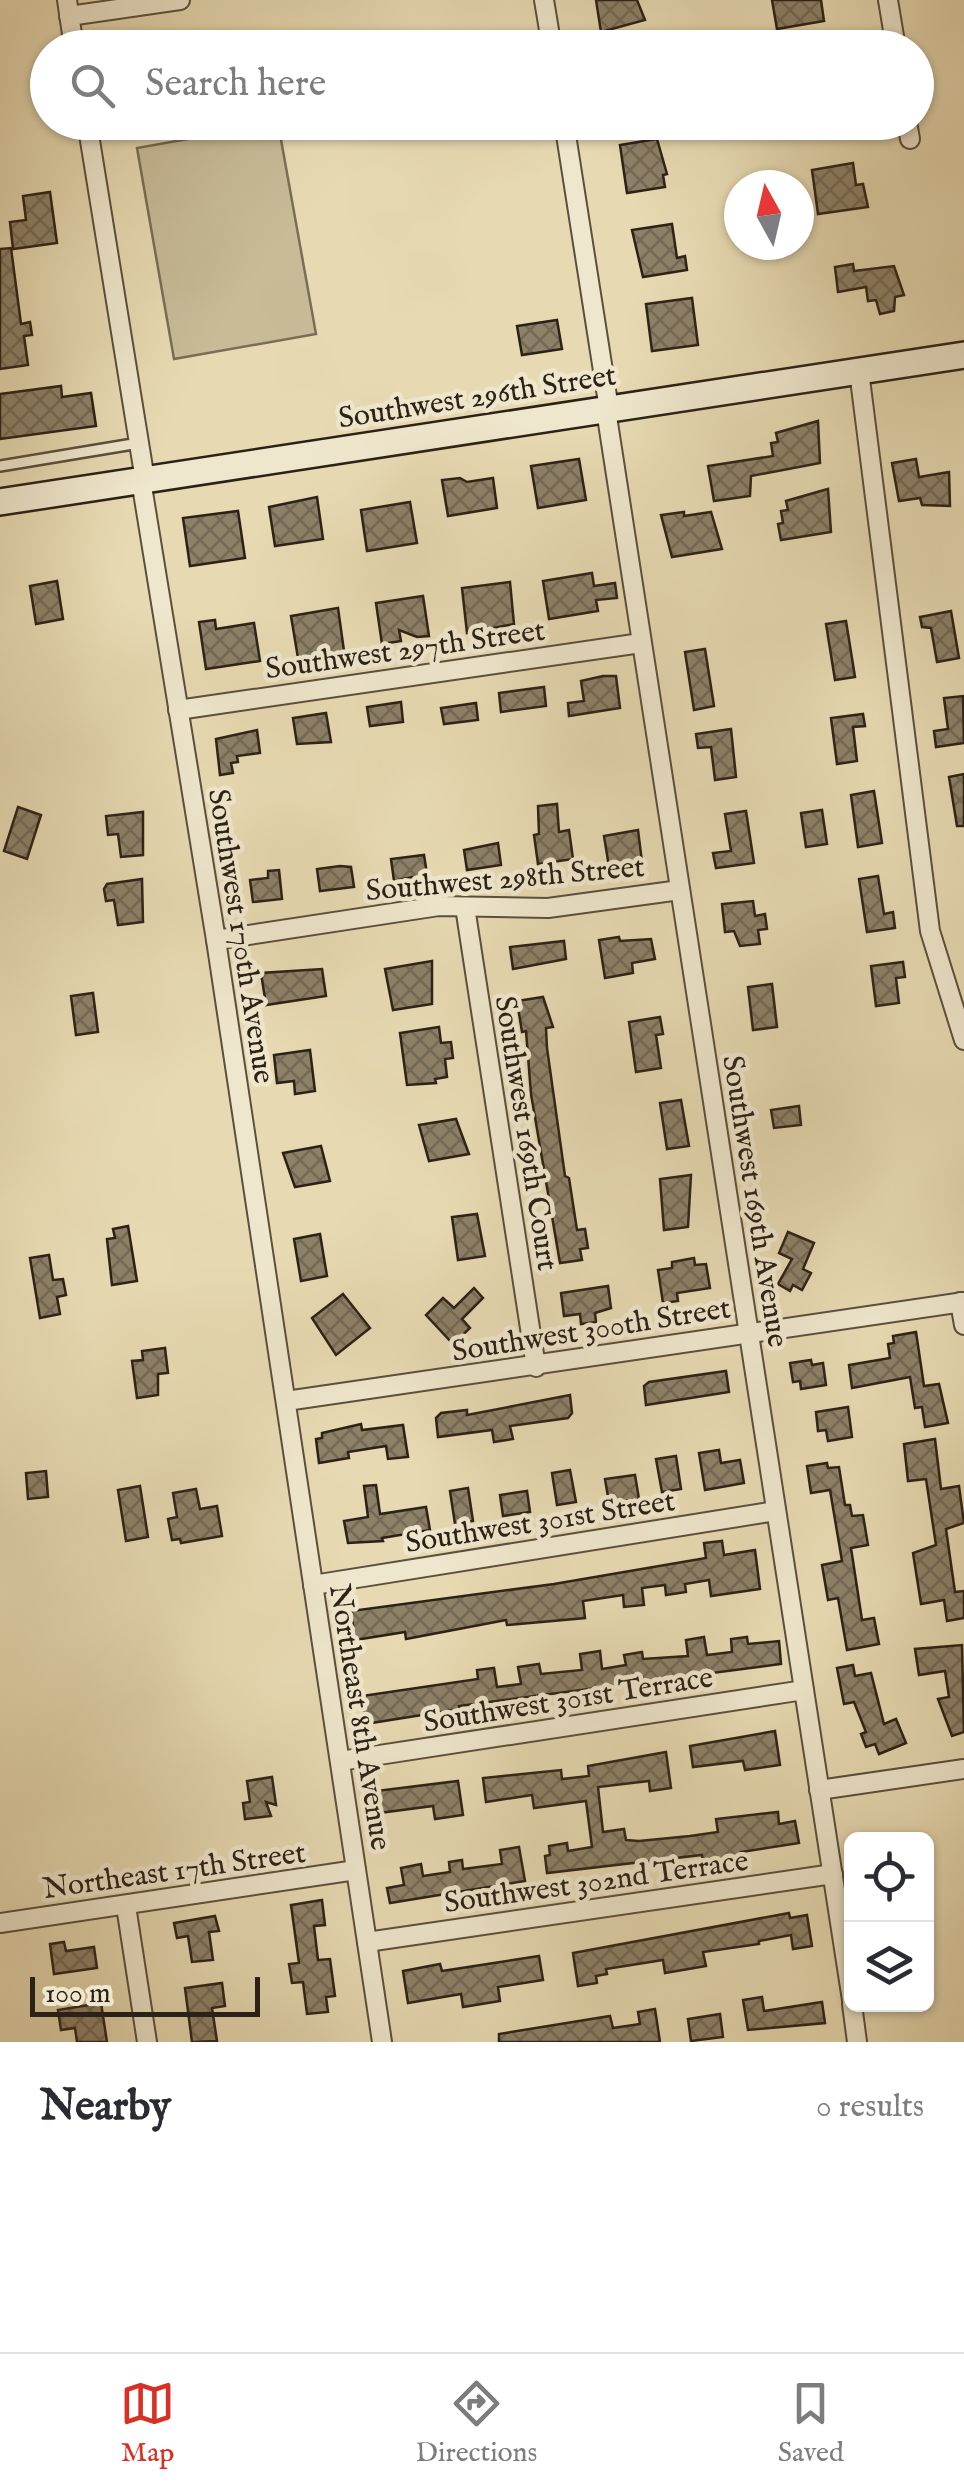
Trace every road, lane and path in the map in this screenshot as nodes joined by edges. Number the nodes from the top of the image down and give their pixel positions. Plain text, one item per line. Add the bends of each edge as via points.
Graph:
1 (180, 0) edge
2 (544, 0) edge
3 (888, 0) edge
4 (68, 8) edge
5 (549, 30) edge
6 (893, 30) edge
7 (89, 140) edge
8 (567, 140) edge
9 (964, 355) edge
10 (859, 371) junction
11 (607, 409) junction
12 (139, 443) junction
13 (0, 466) edge
14 (143, 480) junction
15 (0, 502) edge
16 (640, 643) junction
17 (178, 710) junction
18 (680, 890) junction
19 (464, 907) junction
20 (216, 940) junction
21 (964, 1040) edge
22 (962, 1302) edge
23 (964, 1325) edge
24 (749, 1333) junction
25 (536, 1367) junction
26 (286, 1401) junction
27 (776, 1511) junction
28 (313, 1585) junction
29 (804, 1690) junction
30 (340, 1761) junction
31 (964, 1769) edge
32 (819, 1790) junction
33 (356, 1870) junction
34 (834, 1874) junction
35 (126, 1906) junction
36 (0, 1924) edge
37 (367, 1942) junction
38 (844, 1945) edge
39 (854, 2012) edge
40 (148, 2042) edge
41 (382, 2042) edge
42 (858, 2042) edge

1 - 4 street
2 - 5 street
3 - 6 street
7 - 12 street, Southwest 170th Avenue
8 - 11 street, Southwest 169th Avenue
9 - 10 street, Southwest 296th Street
10 - 11 street, Southwest 296th Street
10 - 21 street via 930,931
11 - 14 street, Southwest 296th Street
11 - 16 street, Southwest 169th Avenue
12 - 13 lane
12 - 14 street, Southwest 170th Avenue
14 - 15 street, Southwest 296th Street
14 - 17 street, Southwest 170th Avenue
16 - 17 street, Southwest 297th Street
16 - 18 street, Southwest 169th Avenue
17 - 20 street, Southwest 170th Avenue
18 - 19 street, Southwest 298th Street via 548,908
18 - 24 street, Southwest 169th Avenue
19 - 20 street, Southwest 298th Street
19 - 25 street, Southwest 169th Court
20 - 26 street, Southwest 170th Avenue
22 - 23 street
22 - 24 street, Southwest 300th Street
24 - 25 street, Southwest 300th Street
24 - 27 street, Southwest 169th Avenue
25 - 26 street, Southwest 300th Street
26 - 28 street, Northeast 8th Avenue
27 - 28 street, Southwest 301st Street
27 - 29 street, Southwest 169th Avenue
28 - 30 street, Northeast 8th Avenue
29 - 30 street, Southwest 301st Terrace
29 - 32 street, Southwest 169th Avenue
30 - 33 street, Northeast 8th Avenue
31 - 32 street
32 - 34 street, Southwest 169th Avenue
33 - 35 street, Northeast 17th Street
33 - 37 street, Northeast 8th Avenue
34 - 37 street, Southwest 302nd Terrace
34 - 38 street, Southwest 169th Avenue
35 - 36 street, Northeast 17th Street
35 - 40 street
37 - 41 street, Northeast 8th Avenue
39 - 42 street, Southwest 169th Avenue

